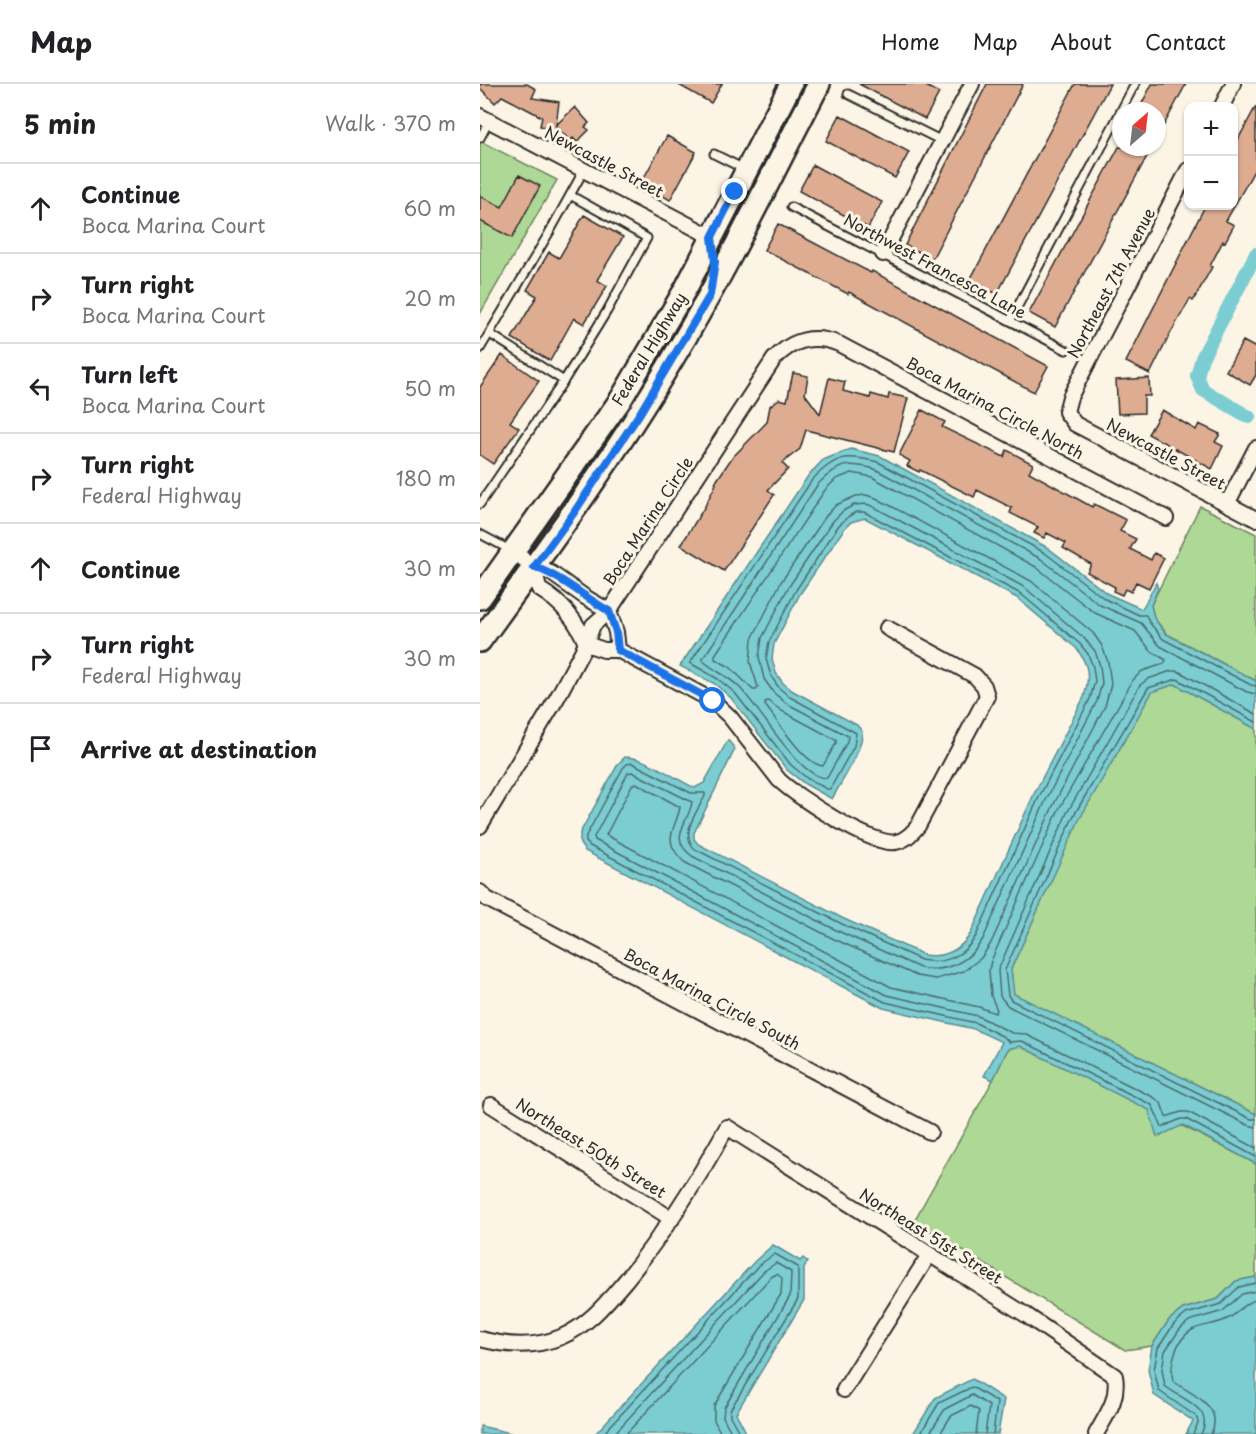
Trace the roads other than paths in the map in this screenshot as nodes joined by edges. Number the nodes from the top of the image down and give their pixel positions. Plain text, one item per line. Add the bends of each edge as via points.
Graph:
1 (791, 84) edge
2 (819, 84) edge
3 (972, 84) edge
4 (1135, 84) edge
5 (1233, 84) edge
6 (848, 94) dead end
7 (1224, 102) edge
8 (485, 118) edge
9 (480, 138) edge
10 (942, 141) junction
11 (714, 154) dead end
12 (584, 170) junction
13 (746, 170) junction
14 (1184, 178) edge
15 (735, 192) junction
16 (570, 195) junction
17 (791, 207) dead end
18 (712, 237) junction
19 (733, 251) junction
20 (883, 254) junction
21 (710, 295) junction
22 (1010, 321) junction
23 (490, 334) junction
24 (804, 340) joint
25 (480, 350) edge
26 (1066, 350) dead end
27 (564, 381) junction
28 (1066, 412) joint
29 (1256, 448) edge
30 (480, 504) edge
31 (1227, 504) junction
32 (1166, 518) dead end
33 (1256, 519) edge
34 (480, 534) edge
35 (514, 552) junction
36 (534, 567) junction
37 (480, 598) edge
38 (609, 611) junction
39 (887, 628) dead end
40 (480, 641) edge
41 (586, 644) junction
42 (618, 650) junction
43 (480, 826) edge
44 (480, 892) edge
45 (491, 1105) dead end
46 (930, 1132) dead end
47 (672, 1219) junction
48 (929, 1255) junction
49 (480, 1339) edge
50 (844, 1390) dead end
51 (1096, 1434) edge

1 - 13 main road, Federal Highway
2 - 19 main road, Federal Highway
3 - 10 street
4 - 22 lane
5 - 7 street
6 - 10 lane
8 - 9 lane
8 - 12 street, Newcastle Street
10 - 20 street
11 - 13 lane
12 - 16 lane
12 - 18 street, Newcastle Street
13 - 15 main road, Federal Highway
14 - 28 street, Northeast 7th Avenue via 1070,397
15 - 18 main road, Federal Highway
15 - 19 main road via 729,226
16 - 23 lane
16 - 27 lane via 647,238
17 - 20 lane, Northwest Francesca Lane
18 - 21 main road via 715,262
18 - 35 main road, Federal Highway via 621,399
19 - 21 main road, Federal Highway
20 - 22 lane, Northwest Francesca Lane
21 - 36 main road, Federal Highway via 640,413
22 - 26 lane, Northwest Francesca Lane
23 - 25 lane
23 - 27 lane
24 - 32 street, Boca Marina Circle North via 839,344
24 - 38 street, Boca Marina Circle via 774,359
27 - 30 lane
28 - 31 street, Newcastle Street via 1075,424
29 - 31 street
31 - 33 street, Newcastle Street
34 - 35 lane
35 - 36 street
35 - 37 main road, Federal Highway
36 - 38 street via 551,573
36 - 40 main road, Federal Highway
36 - 41 street via 539,589 558,600
38 - 41 street, Boca Marina Circle via 593,625
38 - 42 street
39 - 42 street via 975,676 987,696 918,826 895,843 877,840 809,805 779,780 722,708
41 - 42 street
41 - 43 street, Boca Marina Circle
44 - 46 street, Boca Marina Circle South
45 - 47 street, Northeast 50th Street
47 - 48 street, Northeast 51st Street via 727,1126
47 - 49 street via 586,1323 534,1344
48 - 50 street
48 - 51 street, Northeast 51st Street via 1115,1376 1115,1401

